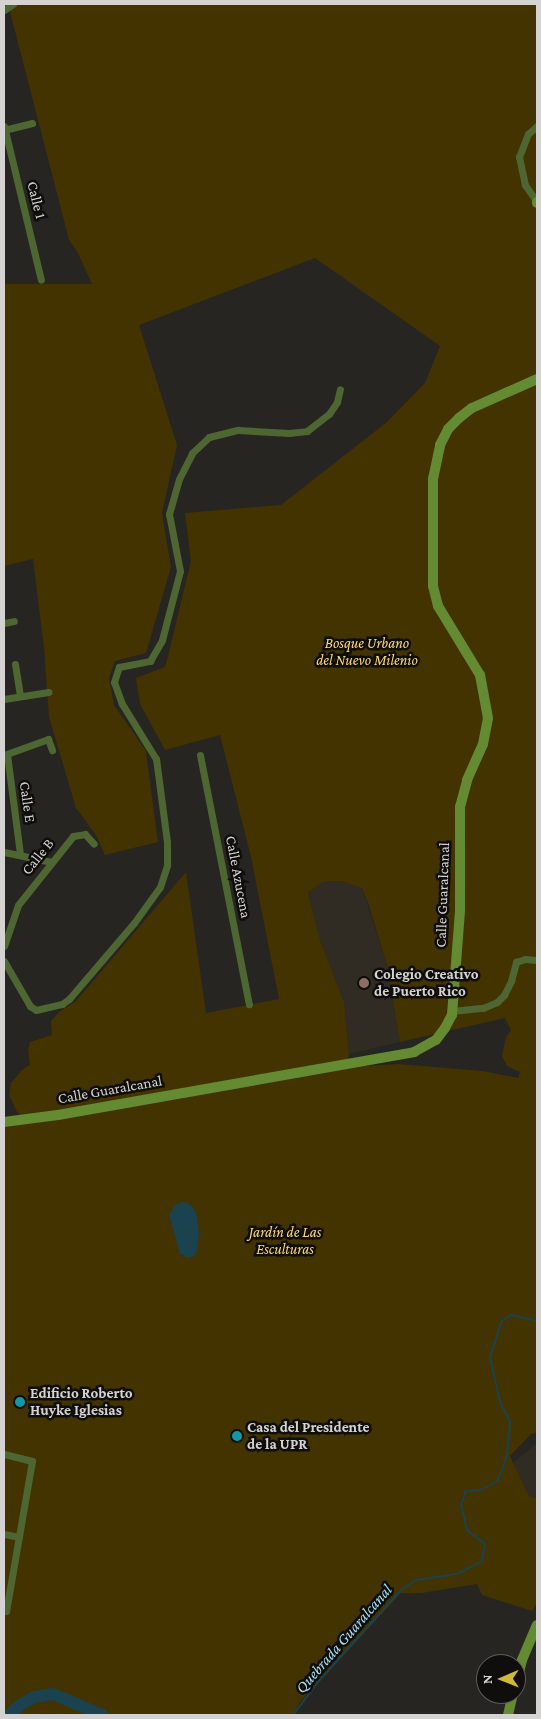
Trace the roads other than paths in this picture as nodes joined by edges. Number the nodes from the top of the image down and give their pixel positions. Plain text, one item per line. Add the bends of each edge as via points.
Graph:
1 (13, 4) edge
2 (4, 10) edge
3 (32, 123) dead end
4 (537, 126) edge
5 (4, 129) edge
6 (537, 202) edge
7 (41, 280) dead end
8 (537, 379) edge
9 (340, 389) dead end
10 (14, 621) dead end
11 (4, 622) edge
12 (15, 664) dead end
13 (48, 692) dead end
14 (20, 696) junction
15 (4, 699) edge
16 (52, 750) dead end
17 (5, 754) edge
18 (194, 765) dead end
19 (94, 844) dead end
20 (4, 852) edge
21 (20, 854) junction
22 (52, 862) junction
23 (4, 946) edge
24 (536, 960) edge
25 (4, 962) edge
26 (248, 1004) dead end
27 (452, 1010) junction
28 (4, 1122) edge
29 (4, 1454) edge
30 (4, 1534) edge
31 (19, 1537) junction
32 (4, 1610) edge
33 (537, 1625) edge
34 (525, 1654) edge

1 - 2 street
3 - 5 street
4 - 6 street via 528,134 519,157 525,185
5 - 7 street, Calle 1
8 - 27 street, Calle Guaralcanal via 472,408 459,418 448,429 440,445 433,479 433,586 438,606 480,675 488,718 483,744 467,780 460,808 460,910
9 - 25 street via 329,414 307,431 238,430 209,437 192,453 179,479 169,514 180,571 162,640 150,661 119,667 114,682 122,704 156,759 167,842 167,865 160,887 134,923 62,1004 36,1010 30,1006
10 - 11 street
12 - 14 street
13 - 14 street
14 - 15 street
16 - 17 street via 48,738
17 - 21 street, Calle E
18 - 26 street, Calle Azucena via 201,759
19 - 22 street, Calle B via 85,834 73,836
20 - 21 street
21 - 22 street
22 - 23 street, Calle B via 18,904
24 - 27 street via 516,962 511,981 497,1002 483,1008
27 - 28 street, Calle Guaralcanal via 436,1040 414,1052
29 - 31 street via 32,1461
30 - 31 street
31 - 32 street
33 - 34 street

